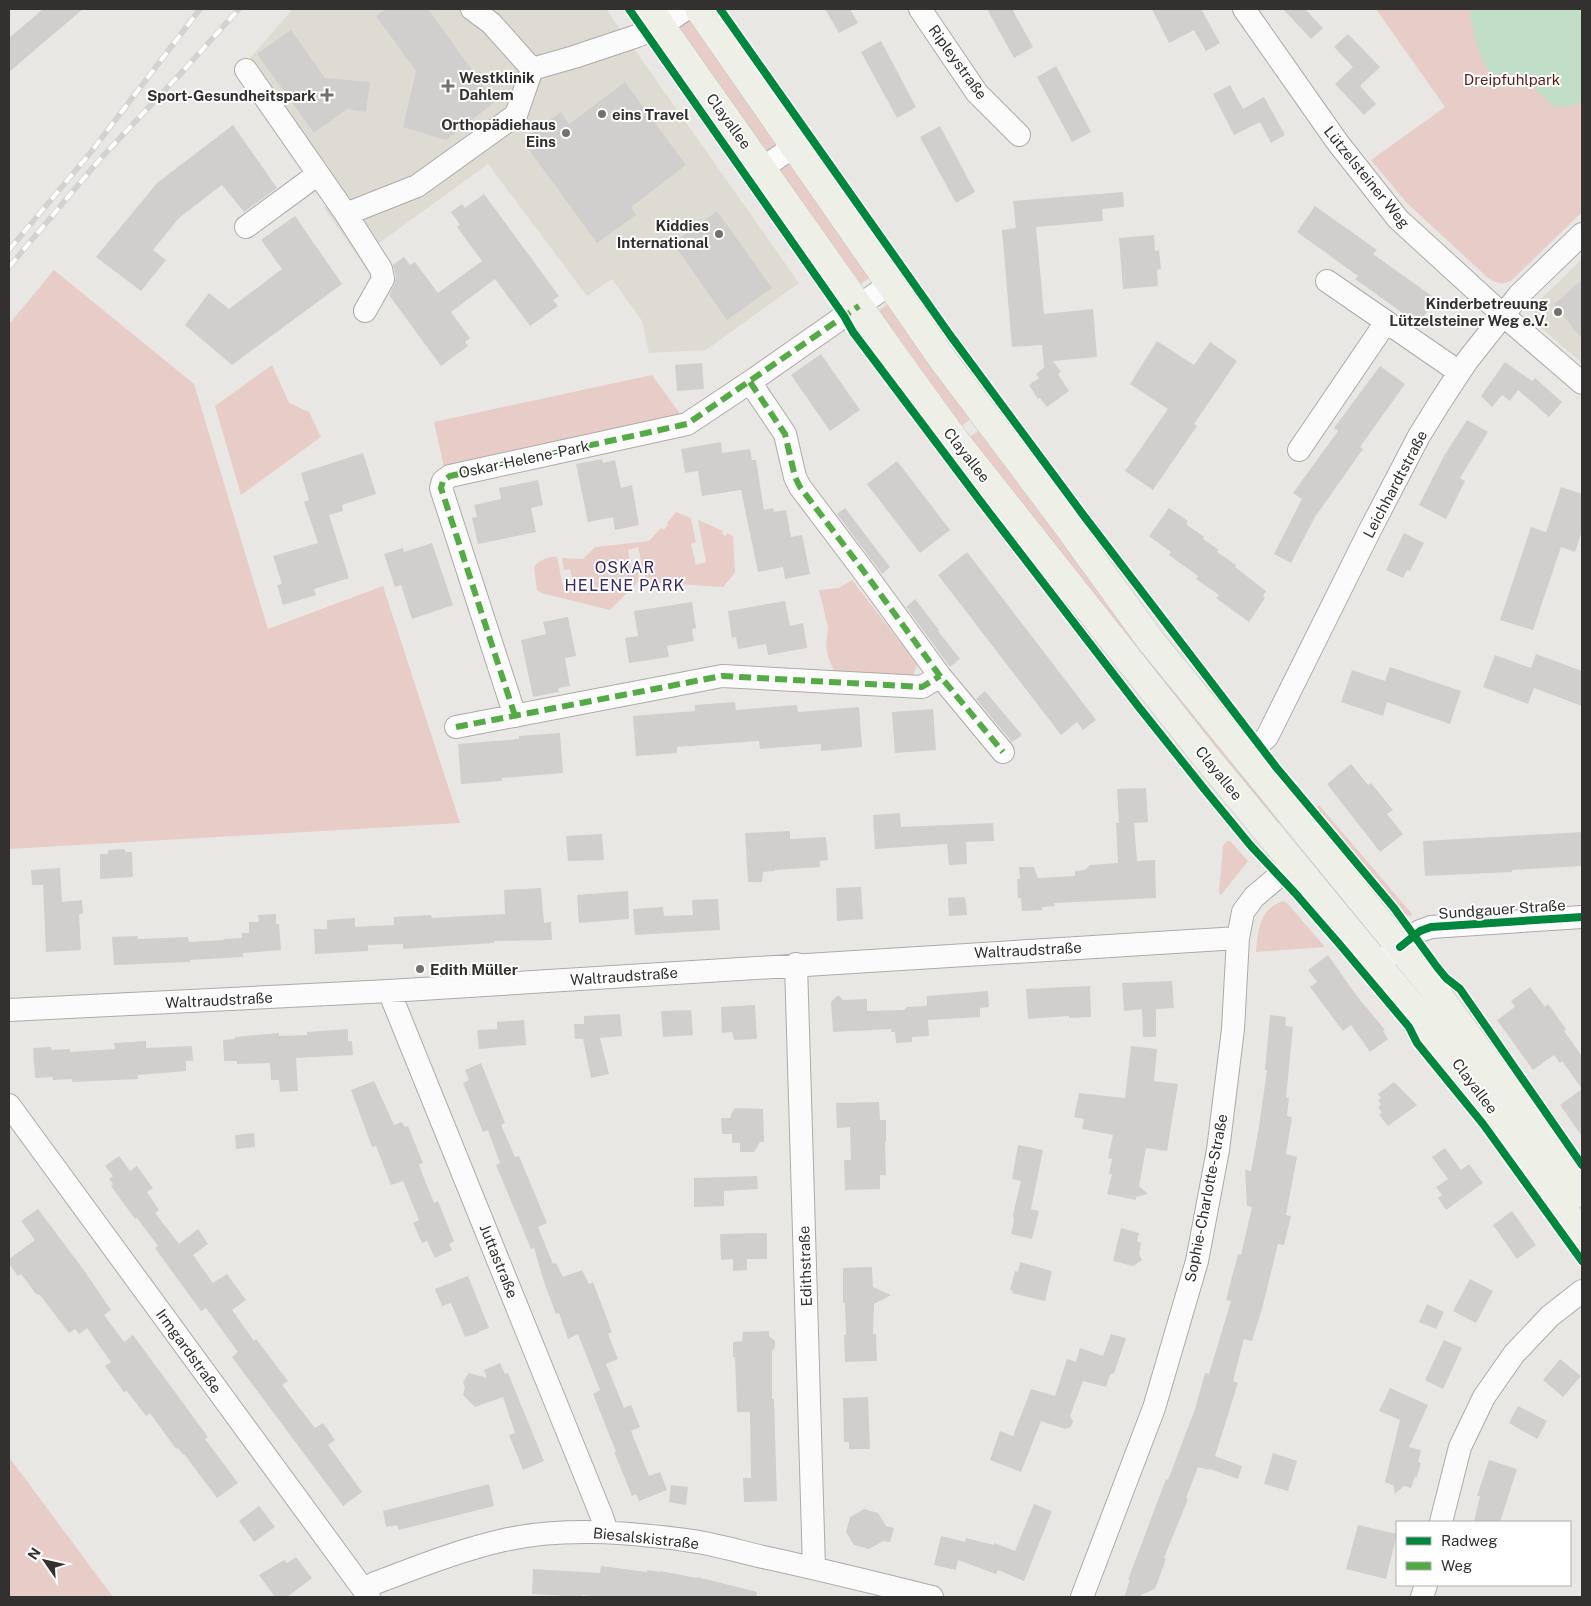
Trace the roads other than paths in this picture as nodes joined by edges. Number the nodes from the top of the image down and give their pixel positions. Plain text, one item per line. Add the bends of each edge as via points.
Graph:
1 (472, 9) edge
2 (686, 9) edge
3 (699, 9) edge
4 (920, 9) edge
5 (1244, 9) edge
6 (656, 17) edge
7 (532, 69) junction
8 (246, 70) dead end
9 (1019, 135) dead end
10 (794, 146) junction
11 (763, 168) junction
12 (318, 174) junction
13 (346, 214) junction
14 (246, 227) dead end
15 (1582, 234) edge
16 (1327, 281) dead end
17 (890, 284) junction
18 (859, 306) junction
19 (365, 311) dead end
20 (1503, 315) junction
21 (1386, 322) junction
22 (1459, 372) junction
23 (750, 382) junction
24 (1582, 383) edge
25 (1299, 450) dead end
26 (940, 676) junction
27 (515, 716) junction
28 (456, 727) dead end
29 (1003, 752) dead end
30 (1244, 757) junction
31 (1324, 855) junction
32 (1298, 868) junction
33 (1582, 917) edge
34 (1238, 938) junction
35 (1400, 947) junction
36 (796, 964) junction
37 (1376, 965) junction
38 (389, 991) junction
39 (9, 1010) edge
40 (9, 1105) edge
41 (1582, 1193) edge
42 (1582, 1236) edge
43 (1582, 1291) edge
44 (1441, 1521) edge
45 (606, 1532) junction
46 (814, 1568) junction
47 (367, 1594) edge
48 (932, 1597) edge
49 (1082, 1597) edge

1 - 7 street via 491,23
2 - 6 street
3 - 10 main road, Clayallee
4 - 9 street, Ripleystraße via 978,93
5 - 20 street, Lützelsteiner Weg via 1338,143 1398,219
6 - 7 street via 637,36
6 - 11 main road, Clayallee
7 - 13 street via 516,115 417,186
8 - 12 street
10 - 11 street
10 - 17 main road, Clayallee
11 - 18 main road, Clayallee
12 - 13 street
12 - 14 street
13 - 19 street via 381,269 383,279
15 - 20 street, Leichhardtstraße via 1519,295
16 - 21 street
17 - 18 street
17 - 30 main road, Clayallee via 1151,641
18 - 23 street, Oskar-Helene-Park
18 - 32 main road, Clayallee via 954,439
20 - 22 street, Leichhardtstraße
20 - 24 street, Lützelsteiner Weg
21 - 22 street
21 - 25 street
22 - 30 street, Leichhardtstraße via 1419,436 1267,737
23 - 26 street via 785,434 800,487
23 - 27 street, Oskar-Helene-Park via 686,424 450,476 443,481 442,488
26 - 27 street via 922,687 722,676
26 - 29 street
27 - 28 street
30 - 31 main road, Clayallee
31 - 32 street, Sophie-Charlotte-Straße
31 - 35 main road, Clayallee
32 - 34 street, Sophie-Charlotte-Straße via 1254,897 1243,912
32 - 37 main road, Clayallee
33 - 35 street, Sundgauer Straße via 1431,927 1420,931
34 - 36 street, Waltraudstraße
34 - 49 street, Sophie-Charlotte-Straße via 1233,1029 1218,1150 1197,1261 1154,1408
35 - 37 street, Sundgauer Straße
35 - 41 main road, Clayallee via 1445,1002
36 - 38 street, Waltraudstraße
36 - 46 street, Edithstraße
37 - 42 main road, Clayallee via 1470,1077
38 - 39 street, Waltraudstraße
38 - 45 street, Juttastraße
40 - 47 street, Irmgardstraße
43 - 44 street via 1550,1316 1520,1348 1484,1397 1460,1447
45 - 46 street, Biesalskistraße via 686,1540
45 - 47 street, Biesalskistraße via 562,1532 506,1539 456,1552 375,1583
46 - 48 street, Biesalskistraße

